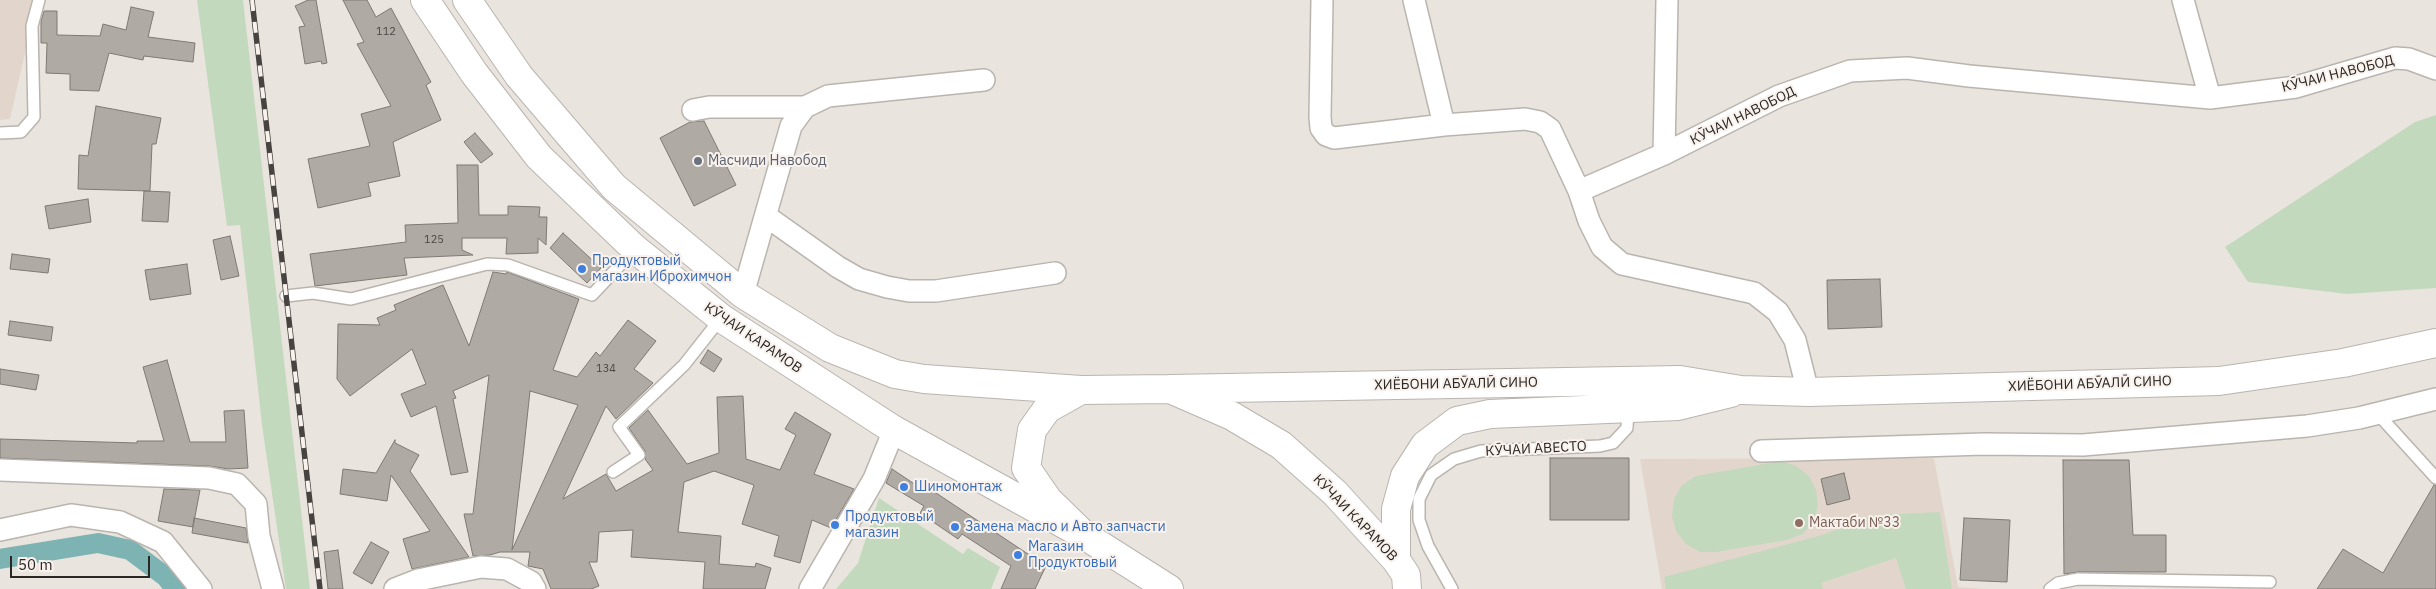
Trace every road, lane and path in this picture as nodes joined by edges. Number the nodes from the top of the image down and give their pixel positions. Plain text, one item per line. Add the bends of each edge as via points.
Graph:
1 (39, 0) edge
2 (425, 0) edge
3 (466, 0) edge
4 (1322, 0) edge
5 (1414, 0) edge
6 (1667, 0) edge
7 (2183, 0) edge
8 (2436, 69) edge
9 (984, 80) dead end
10 (2210, 98) junction
11 (805, 107) junction
12 (693, 110) dead end
13 (1444, 124) junction
14 (0, 133) edge
15 (1664, 154) junction
16 (1579, 191) junction
17 (766, 216) junction
18 (635, 249) junction
19 (1055, 273) dead end
20 (743, 294) junction
21 (286, 296) dead end
22 (720, 318) junction
23 (2436, 344) edge
24 (1170, 389) junction
25 (1080, 390) junction
26 (1741, 390) junction
27 (1808, 392) junction
28 (2436, 398) edge
29 (1628, 409) junction
30 (2378, 413) junction
31 (894, 430) junction
32 (1761, 451) dead end
33 (0, 470) edge
34 (614, 472) dead end
35 (2436, 478) edge
36 (0, 530) edge
37 (1084, 535) junction
38 (1406, 578) edge
39 (2270, 582) dead end
40 (201, 589) edge
41 (273, 589) edge
42 (395, 589) edge
43 (535, 589) edge
44 (810, 589) edge
45 (1169, 589) edge
46 (1452, 589) edge
47 (2050, 589) edge

1 - 14 lane via 32,26 34,117 22,132
2 - 18 main road, КӮЧАИ КАРАМОВ via 474,73 539,157
3 - 20 main road, КӮЧАИ КАРАМОВ via 519,76 614,187
4 - 13 street via 1320,118 1326,135 1334,138
5 - 13 street
6 - 15 street
7 - 10 street
8 - 10 street, КӮЧАИ НАВОБОД via 2409,59 2395,58 2296,88
9 - 11 street via 828,96
10 - 15 street, КӮЧАИ НАВОБОД via 1907,68 1850,71 1779,96
11 - 12 street
11 - 17 street via 791,126
13 - 16 street via 1525,119 1540,122 1550,129
15 - 16 street, КӮЧАИ НАВОБОД
16 - 27 street via 1602,247 1622,264 1754,293 1778,312 1795,340
17 - 19 street via 838,267 859,279 887,287 936,291
17 - 20 street
18 - 21 lane via 592,295 508,264 487,264 350,298 313,293
18 - 22 main road, КӮЧАИ КАРАМОВ
20 - 25 main road, КӮЧАИ КАРАМОВ via 830,348 895,374
22 - 31 main road, КӮЧАИ КАРАМОВ
22 - 34 lane via 684,365 619,427 639,455
23 - 27 main road, ХИЁБОНИ АБӮАЛӢ СИНО via 2343,363 2219,381
24 - 25 main road, КӮЧАИ КАРАМОВ
24 - 26 main road, ХИЁБОНИ АБӮАЛӢ СИНО via 1680,380
24 - 38 main road, КӮЧАИ КАРАМОВ via 1232,416 1281,445 1335,493
25 - 37 main road, КӮЧАИ КАРАМОВ via 1047,409 1032,430 1026,468 1048,500
26 - 27 main road, ХИЁБОНИ АБӮАЛӢ СИНО
26 - 29 main road, ХИЁБОНИ АБӮАЛӢ СИНО via 1678,406
28 - 30 street
29 - 38 main road, ХИЁБОНИ АБӮАЛӢ СИНО via 1490,414 1457,422 1425,445 1405,476 1396,509
29 - 46 lane, КӮЧАИ АВЕСТО via 1627,428 1613,443 1481,451 1454,459 1431,475 1419,499 1419,520 1428,546
30 - 32 street via 2307,426 2083,445 1984,444
30 - 35 lane
31 - 37 main road, КӮЧАИ КАРАМОВ
31 - 44 street via 874,479
33 - 41 street via 210,478 237,484 256,504 259,536
36 - 40 street via 71,515 120,522 163,542
37 - 45 main road, КӮЧАИ КАРАМОВ
39 - 47 lane via 2078,579
42 - 43 street via 418,580 481,568 507,569 531,582

